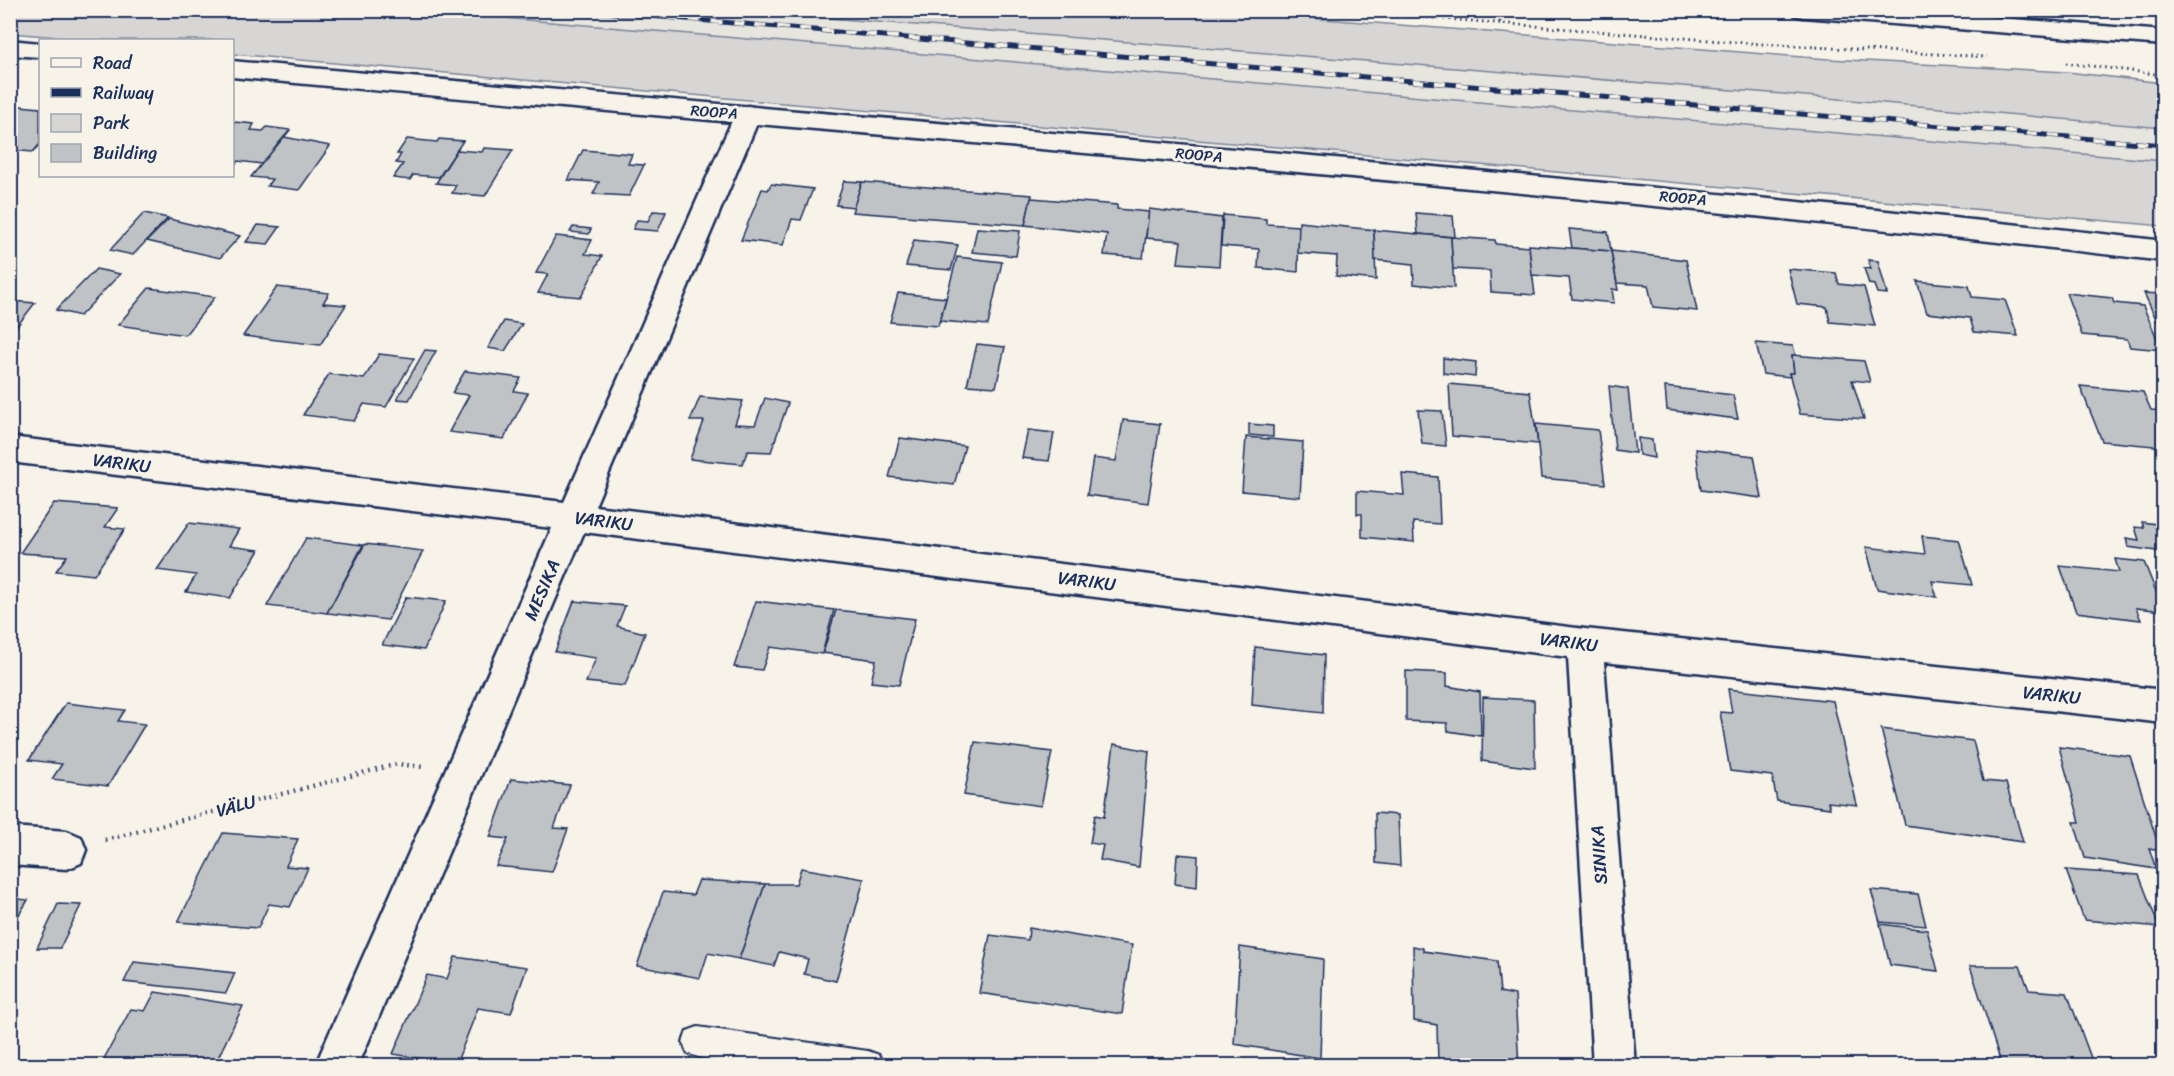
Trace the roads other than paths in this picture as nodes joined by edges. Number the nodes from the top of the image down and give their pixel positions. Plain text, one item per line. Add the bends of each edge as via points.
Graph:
1 (1803, 10) edge
2 (2163, 38) edge
3 (234, 69) edge
4 (748, 114) junction
5 (2163, 251) edge
6 (10, 449) edge
7 (573, 517) junction
8 (1585, 644) junction
9 (2163, 707) edge
10 (10, 846) edge
11 (67, 850) road end
12 (698, 1042) dead end
13 (336, 1065) edge
14 (868, 1065) edge
15 (1614, 1065) edge

1 - 2 street
3 - 4 street, ROOPA
4 - 5 street, ROOPA via 1747,204
4 - 7 street, MESIKA
6 - 7 street, VARIKU
7 - 8 street, VARIKU
7 - 13 street, MESIKA
8 - 9 street, VARIKU
8 - 15 street, SINIKA
10 - 11 street
12 - 14 lane

